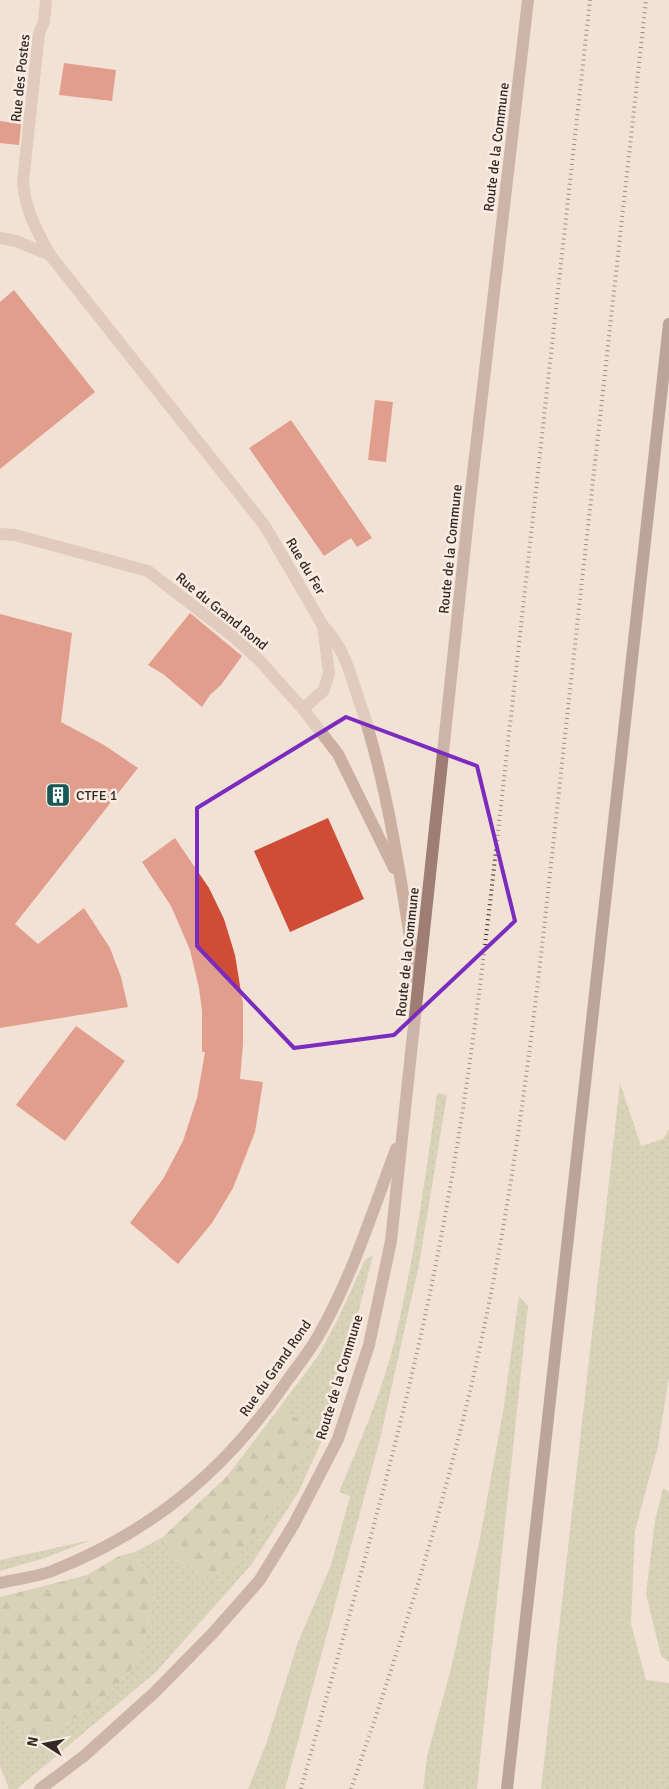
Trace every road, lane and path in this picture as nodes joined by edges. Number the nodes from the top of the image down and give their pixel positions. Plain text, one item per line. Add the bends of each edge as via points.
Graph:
1 (46, 0) edge
2 (528, 0) edge
3 (30, 220) joint
4 (0, 238) edge
5 (50, 255) junction
6 (669, 324) edge
7 (0, 534) edge
8 (323, 626) junction
9 (303, 709) junction
10 (400, 883) junction
11 (418, 990) junction
12 (403, 1130) junction
13 (0, 1583) edge
14 (40, 1789) edge
15 (507, 1789) edge

1 - 3 street, Rue des Postes via 44,22 39,33 23,182
2 - 11 main road, Route de la Commune
3 - 5 street, Rue du Fer
4 - 5 street
5 - 8 street, Rue du Fer via 265,526
6 - 15 main road
7 - 9 street, Rue du Grand Rond via 15,535 148,571 235,638
8 - 9 street via 329,673 324,690
8 - 10 street, Rue du Fer via 336,639 344,656 372,736 388,800
9 - 10 street, Rue du Grand Rond via 338,754
10 - 11 street, Rue du Fer
11 - 12 main road, Route de la Commune
12 - 13 main road, Rue du Grand Rond via 350,1269 321,1332 272,1404 223,1461 172,1506 116,1542 50,1571
12 - 14 main road, Route de la Commune via 391,1241 368,1345 338,1439 294,1524 259,1581 212,1634 154,1693 84,1756

